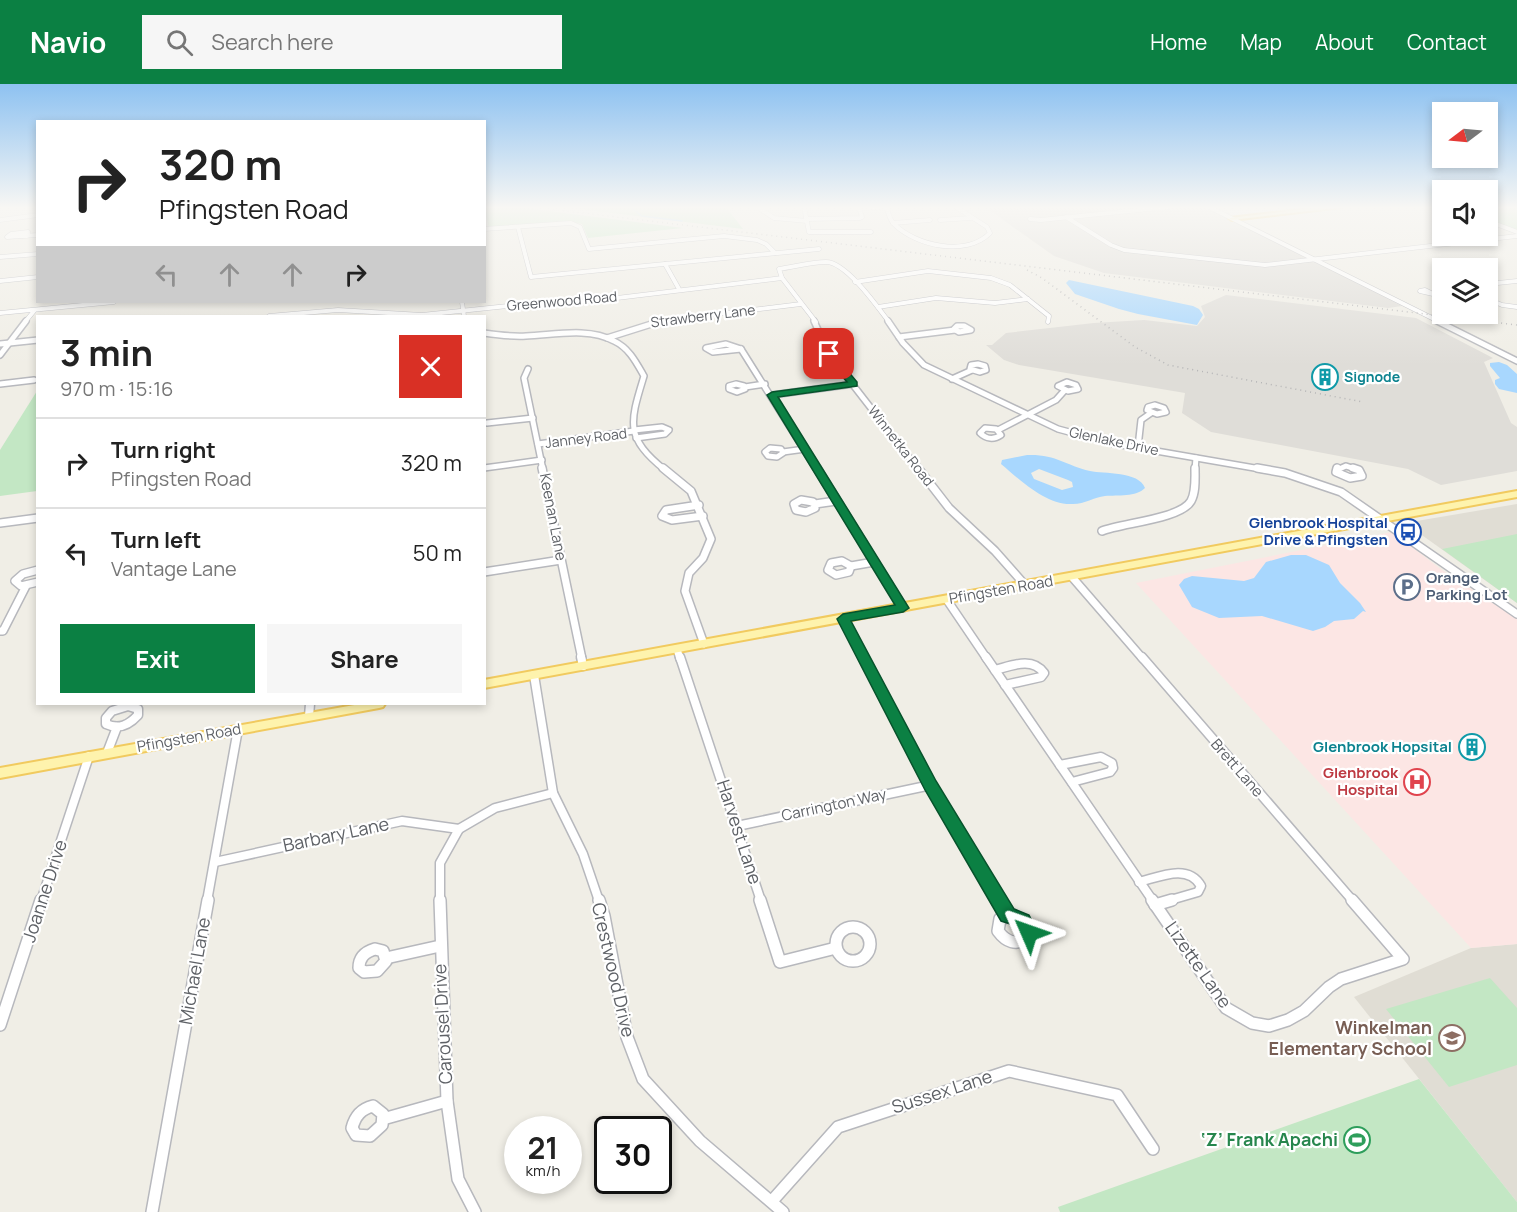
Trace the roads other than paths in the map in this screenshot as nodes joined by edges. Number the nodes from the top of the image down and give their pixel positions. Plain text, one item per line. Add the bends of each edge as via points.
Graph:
1 (526, 260) edge
2 (709, 260) edge
3 (1209, 260) edge
4 (1314, 260) joint
5 (665, 264) junction
6 (36, 278) edge
7 (782, 278) junction
8 (0, 281) edge
9 (1517, 281) edge
10 (855, 282) junction
11 (1498, 283) edge
12 (679, 289) junction
13 (1028, 299) junction
14 (105, 303) edge
15 (343, 303) edge
16 (1498, 303) edge
17 (801, 304) junction
18 (878, 307) junction
19 (1517, 307) edge
20 (338, 310) junction
21 (34, 311) junction
22 (0, 313) edge
23 (310, 314) edge
24 (464, 314) edge
25 (290, 315) edge
26 (390, 315) edge
27 (432, 315) edge
28 (1048, 322) dead end
29 (955, 330) dead end
30 (487, 334) edge
31 (899, 337) junction
32 (607, 338) junction
33 (36, 340) edge
34 (11, 343) junction
35 (0, 344) edge
36 (743, 350) junction
37 (0, 355) edge
38 (1517, 362) edge
39 (528, 369) dead end
40 (972, 370) dead end
41 (952, 379) junction
42 (34, 380) dead end
43 (0, 384) edge
44 (765, 384) junction
45 (854, 384) junction
46 (745, 387) dead end
47 (1065, 390) dead end
48 (772, 395) junction
49 (1151, 413) dead end
50 (1026, 416) junction
51 (533, 418) junction
52 (486, 422) edge
53 (998, 430) dead end
54 (635, 433) junction
55 (538, 444) junction
56 (1138, 447) junction
57 (805, 449) junction
58 (783, 452) dead end
59 (1196, 458) junction
60 (542, 460) junction
61 (486, 468) edge
62 (1342, 476) dead end
63 (1329, 486) junction
64 (1517, 494) edge
65 (836, 501) junction
66 (815, 504) dead end
67 (699, 505) junction
68 (703, 516) junction
69 (36, 518) edge
70 (1383, 520) junction
71 (0, 523) edge
72 (1102, 531) dead end
73 (561, 560) junction
74 (874, 562) junction
75 (851, 566) dead end
76 (36, 571) edge
77 (486, 572) edge
78 (1072, 577) junction
79 (36, 583) edge
80 (1025, 585) junction
81 (26, 586) junction
82 (947, 600) junction
83 (903, 608) junction
84 (1517, 614) edge
85 (843, 619) junction
86 (2, 631) edge
87 (704, 644) junction
88 (677, 649) junction
89 (583, 666) junction
90 (995, 670) junction
91 (534, 675) junction
92 (486, 684) edge
93 (1005, 685) junction
94 (310, 705) edge
95 (373, 705) edge
96 (309, 716) junction
97 (117, 728) dead end
98 (238, 729) junction
99 (107, 753) junction
100 (89, 756) junction
101 (1060, 765) junction
102 (0, 773) edge
103 (1072, 782) junction
104 (931, 785) junction
105 (553, 793) junction
106 (737, 826) junction
107 (459, 829) junction
108 (215, 862) junction
109 (1140, 882) junction
110 (1155, 905) junction
111 (1008, 915) dead end
112 (440, 946) junction
113 (836, 948) dead end
114 (386, 958) dead end
115 (1403, 959) joint
116 (0, 1025) edge
117 (447, 1101) junction
118 (383, 1119) dead end
119 (1153, 1149) dead end
120 (772, 1201) junction
121 (152, 1212) edge
122 (475, 1212) edge
123 (783, 1212) edge

1 - 5 street via 531,277
2 - 5 street
3 - 4 street via 1257,265
4 - 38 street
5 - 12 street
6 - 8 street
7 - 10 street, Glenlake Drive via 779,269 786,266 833,263
7 - 12 street, Greenwood Road
7 - 17 street, Winnetka Road
9 - 11 street
10 - 13 street via 938,271 998,279
10 - 18 street, Glenlake Drive
12 - 24 street, Greenwood Road
13 - 18 street via 995,303 936,298
13 - 28 street via 1049,316
14 - 21 street
15 - 20 street
16 - 19 street
17 - 32 street, Strawberry Lane via 652,322
17 - 45 street, Winnetka Road via 816,323 829,354
18 - 31 street, Glenlake Drive
20 - 23 street, Greenwood Road
20 - 26 street, Greenwood Road
21 - 22 street
21 - 34 street
23 - 25 street, Greenwood Road
24 - 27 street, Greenwood Road
29 - 31 street
30 - 32 street via 572,333
31 - 41 street, Glenlake Drive via 924,365
32 - 54 street via 630,351 644,376 633,413
33 - 34 street
34 - 35 street
34 - 37 street
36 - 36 street via 729,343 706,348 713,352
36 - 44 street
39 - 51 street, Keenan Lane via 524,378
40 - 41 street
41 - 50 street, Glenlake Drive
42 - 43 street
44 - 46 street
44 - 48 street
45 - 48 street
45 - 80 street, Winnetka Road via 949,508
47 - 50 street via 1056,400
48 - 57 street
49 - 56 street via 1141,420
50 - 53 street
50 - 56 street, Glenlake Drive via 1089,439
51 - 52 street
51 - 55 street, Keenan Lane
54 - 54 street via 664,434 669,430 662,427
54 - 55 street, Janney Road
54 - 67 street via 648,456 691,491
55 - 60 street, Keenan Lane
56 - 59 street, Glenlake Drive
57 - 58 street
57 - 65 street
59 - 63 street, Glenlake Drive via 1285,473
59 - 72 street via 1190,504 1168,515 1114,525
60 - 61 street
60 - 73 street, Keenan Lane
62 - 63 street
63 - 70 street, Glenlake Drive
64 - 70 main road, Pfingsten Road
65 - 66 street
65 - 74 street
67 - 68 street
67 - 68 street via 666,510 662,516 672,520
68 - 87 street via 711,539 709,548 689,573 685,591
69 - 71 street
70 - 78 main road, Pfingsten Road
70 - 84 street, Glenlake Drive
73 - 77 street
73 - 89 street, Keenan Lane
74 - 75 street
74 - 83 street
76 - 81 street via 16,579 16,584
78 - 80 main road, Pfingsten Road
78 - 115 street, Brett Lane
79 - 81 street
80 - 82 main road, Pfingsten Road
81 - 86 street
82 - 83 main road, Pfingsten Road
82 - 90 street, Lizette Lane
83 - 85 main road, Pfingsten Road
85 - 87 main road, Pfingsten Road
85 - 104 street
87 - 88 main road, Pfingsten Road
88 - 89 main road, Pfingsten Road
88 - 106 street, Harvest Lane
89 - 91 main road, Pfingsten Road
90 - 93 street, Lizette Lane
90 - 93 street via 1032,663 1044,673
91 - 92 main road, Pfingsten Road
91 - 105 street, Crestwood Drive
93 - 101 street, Lizette Lane
94 - 96 street
95 - 96 main road, Pfingsten Road
96 - 98 main road, Pfingsten Road
97 - 99 street
98 - 99 main road, Pfingsten Road
98 - 108 street, Michael Lane
99 - 100 main road, Pfingsten Road
100 - 102 main road, Pfingsten Road
100 - 116 street, Joanne Drive
101 - 103 street, Lizette Lane
101 - 103 street via 1101,756 1112,763 1110,772
103 - 109 street, Lizette Lane
104 - 106 street, Carrington Way
104 - 111 street
105 - 107 street via 495,808
105 - 120 street, Crestwood Drive via 583,855 604,916 627,1036 644,1079 700,1141
106 - 113 street, Harvest Lane via 780,962
107 - 108 street, Barbary Lane via 402,821
107 - 112 street, Carousel Drive via 440,863
108 - 121 street, Michael Lane
109 - 110 street, Lizette Lane
109 - 110 street, Lizette Lane via 1183,872 1197,879 1201,886 1198,892
110 - 115 street, Lizette Lane via 1226,1008 1256,1026 1274,1025 1298,1015 1341,978
112 - 114 street, Carousel Drive
112 - 117 street, Carousel Drive
117 - 118 street, Carousel Drive
117 - 122 street, Carousel Drive via 458,1179
119 - 120 street, Sussex Lane via 1117,1095 1009,1071 838,1127
120 - 123 street, Crestwood Drive

